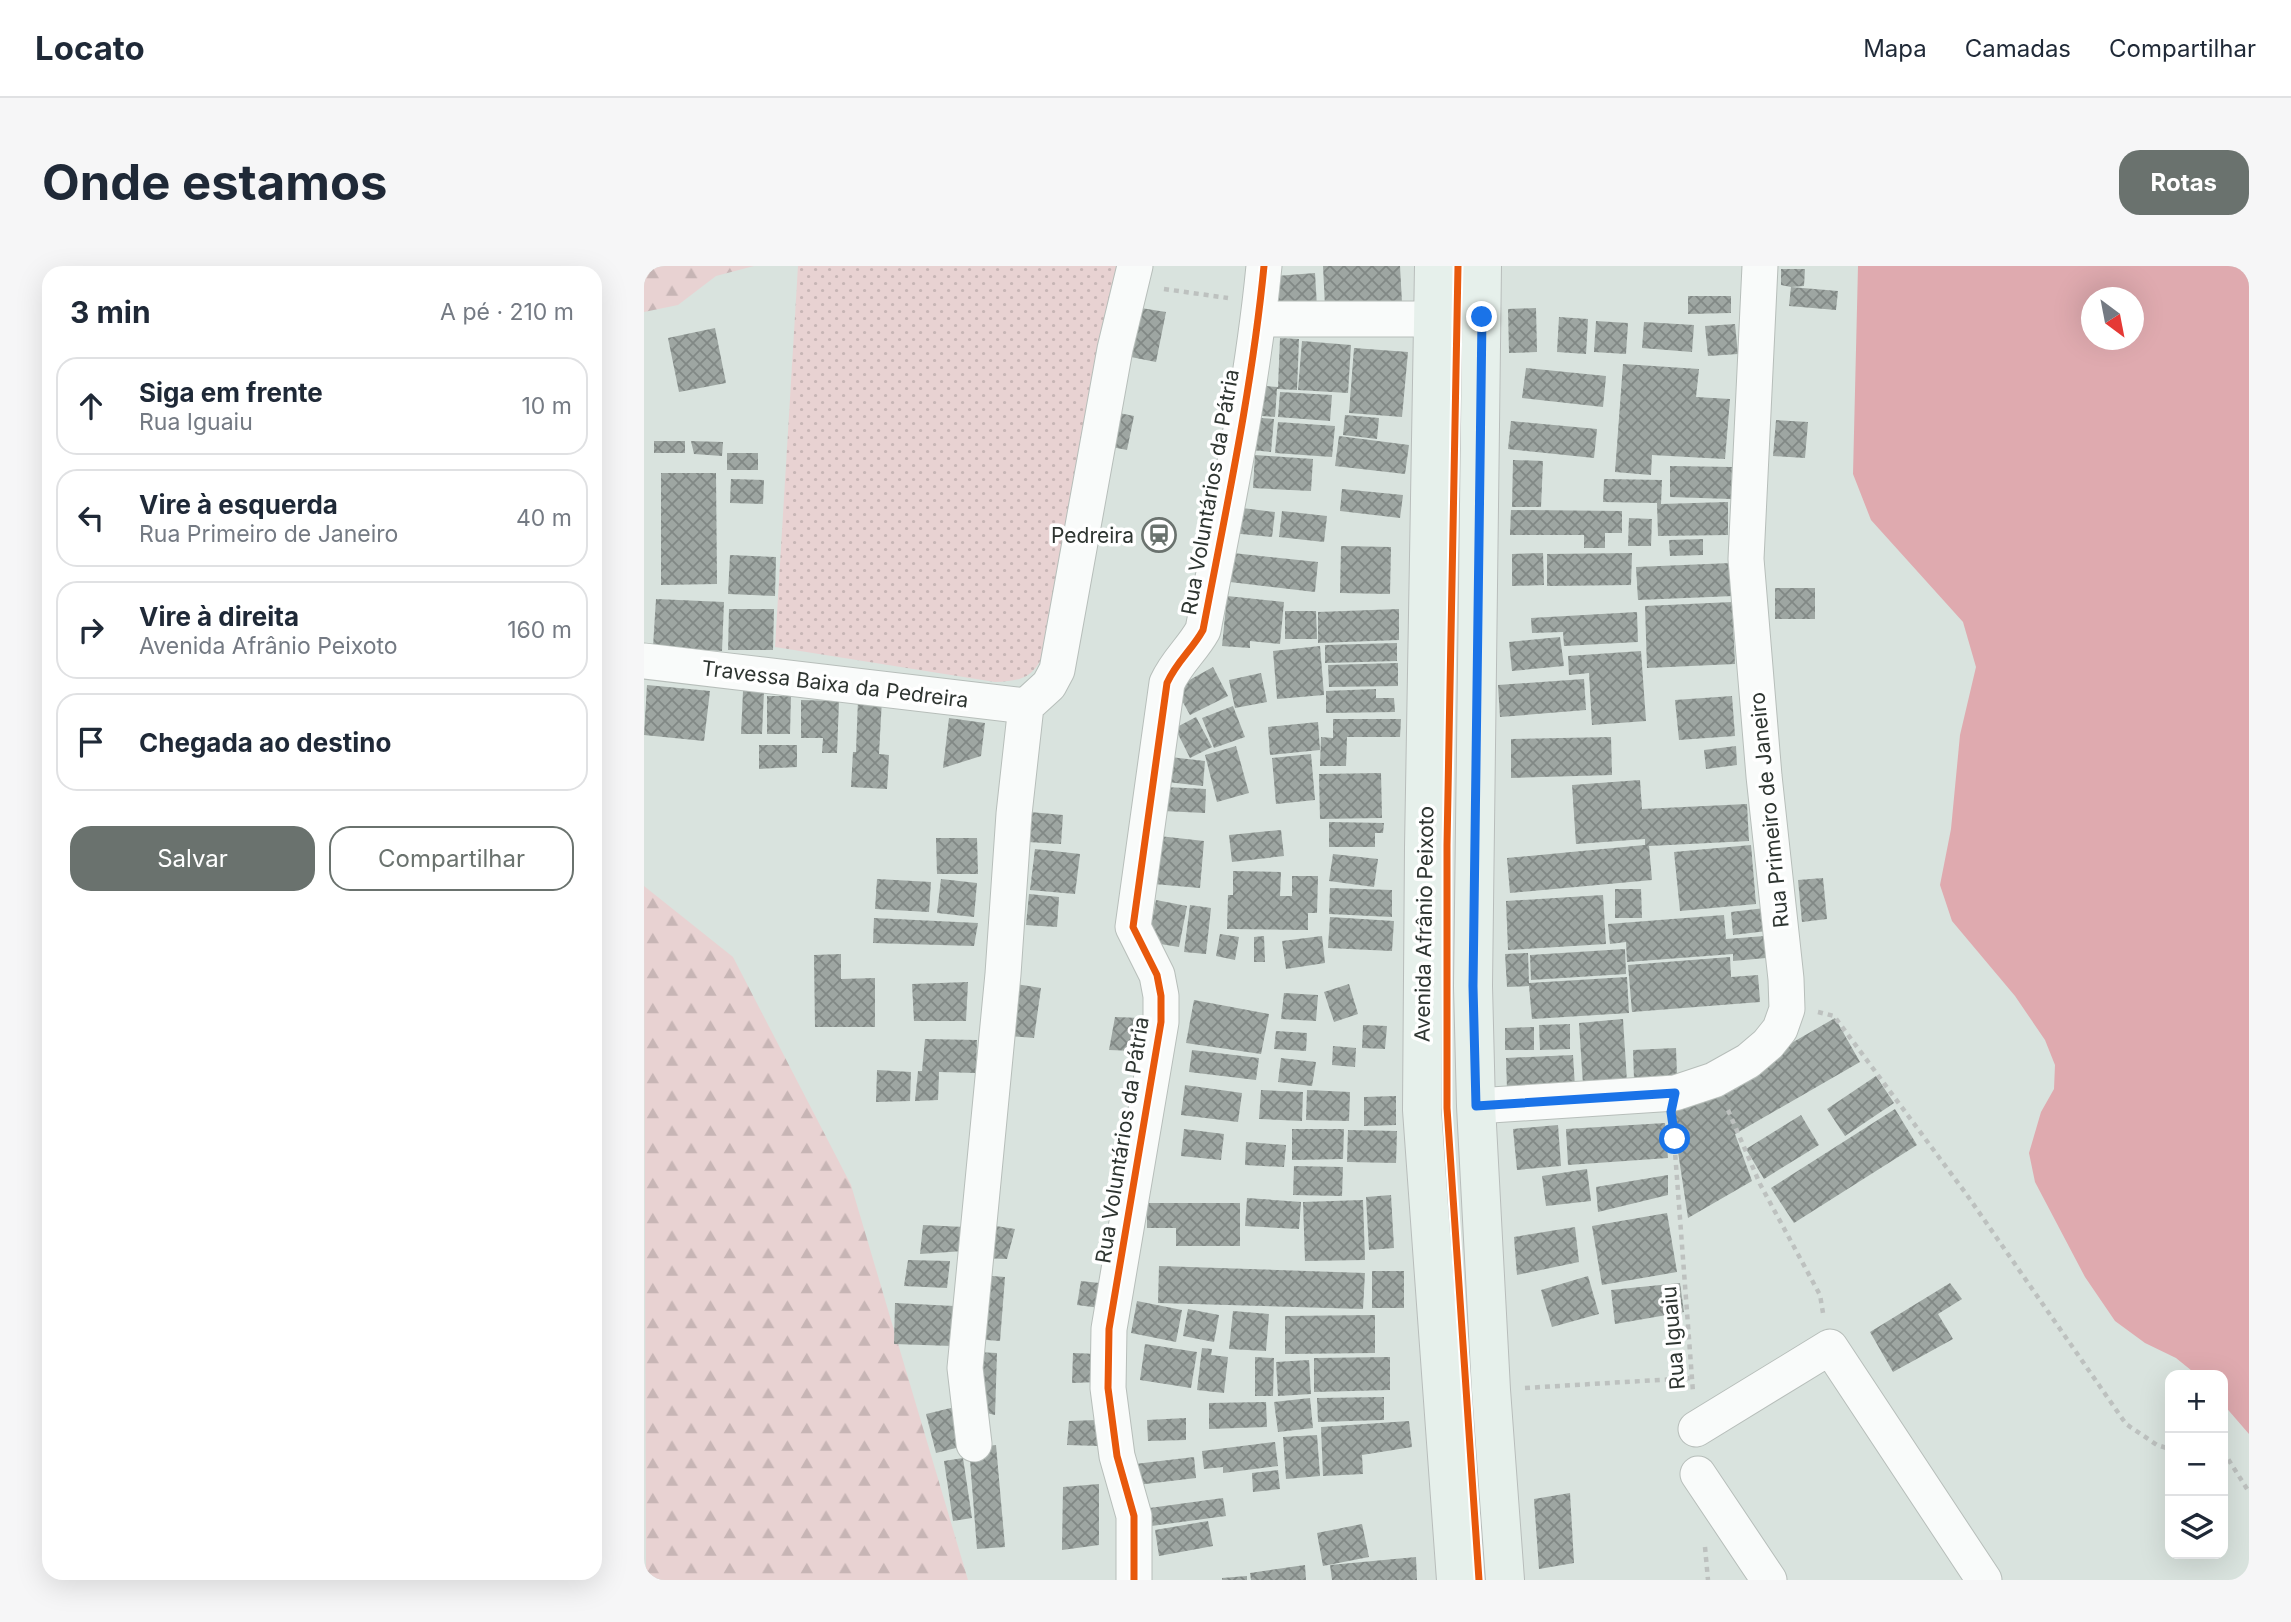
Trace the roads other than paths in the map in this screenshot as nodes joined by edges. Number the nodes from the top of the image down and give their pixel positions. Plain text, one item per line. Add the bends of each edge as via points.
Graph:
1 (1264, 266) edge
2 (1434, 266) edge
3 (1482, 266) edge
4 (1760, 266) edge
5 (1133, 274) edge
6 (1259, 319) junction
7 (1433, 319) junction
8 (644, 661) edge
9 (1026, 706) junction
10 (1476, 1106) junction
11 (1696, 1429) road end
12 (974, 1444) dead end
13 (1699, 1474) dead end
14 (1134, 1580) edge
15 (1456, 1580) edge
16 (1505, 1580) edge
17 (1769, 1580) edge
18 (1984, 1580) edge

1 - 6 street, Rua Voluntários da Pátria
2 - 7 main road, Avenida Afrânio Peixoto
3 - 10 main road via 1473,986
4 - 10 street, Rua Primeiro de Janeiro via 1746,559 1787,1009 1780,1029 1748,1061 1714,1080 1675,1093
5 - 9 street via 1056,670 1049,685
6 - 7 street
6 - 14 street, Rua Voluntários da Pátria via 1203,630 1167,683 1133,928 1157,975 1161,996 1161,1022 1109,1329 1108,1388 1117,1456 1133,1516
7 - 15 main road, Avenida Afrânio Peixoto via 1422,1110
8 - 9 street, Travessa Baixa da Pedreira
9 - 12 street via 965,1368
10 - 16 main road
11 - 18 street via 1829,1347
13 - 17 street

